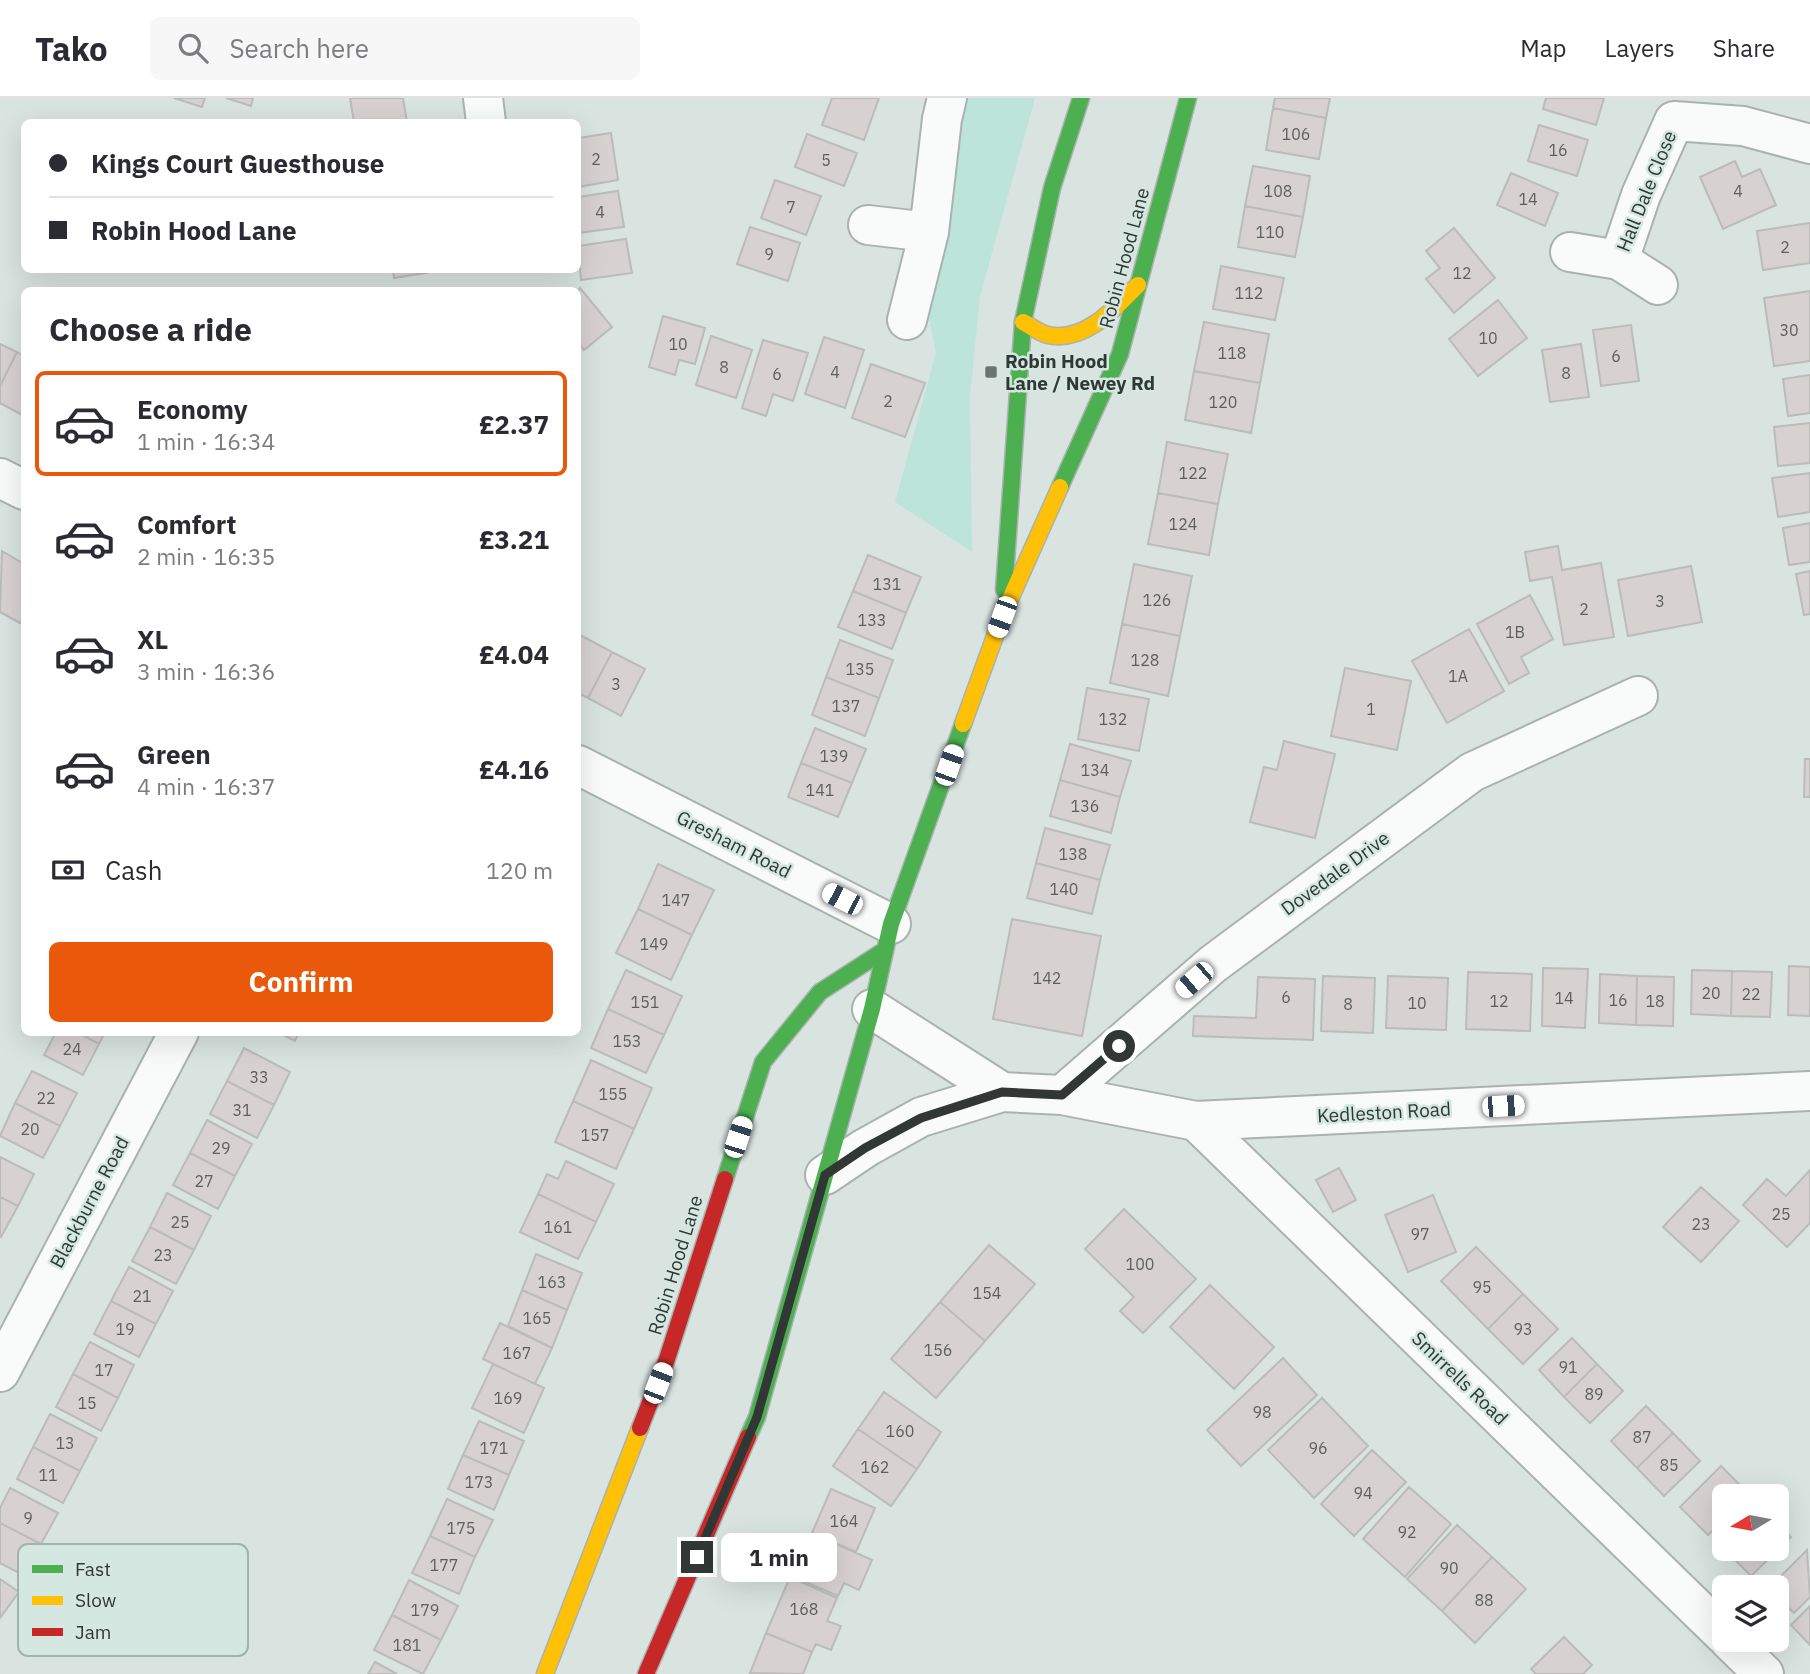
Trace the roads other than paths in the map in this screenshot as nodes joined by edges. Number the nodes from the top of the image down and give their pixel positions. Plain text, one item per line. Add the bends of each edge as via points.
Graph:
1 (483, 98) edge
2 (947, 98) edge
3 (1081, 98) edge
4 (1188, 98) edge
5 (1674, 110) edge
6 (486, 119) edge
7 (1810, 144) edge
8 (868, 225) dead end
9 (929, 232) junction
10 (1570, 252) dead end
11 (1619, 260) junction
12 (1138, 285) junction
13 (1658, 285) dead end
14 (907, 320) dead end
15 (1023, 322) junction
16 (0, 478) edge
17 (21, 488) edge
18 (1002, 617) junction
19 (1637, 696) dead end
20 (581, 767) edge
21 (888, 937) junction
22 (820, 992) junction
23 (859, 1005) junction
24 (177, 1036) edge
25 (1810, 1091) edge
26 (1002, 1092) junction
27 (1062, 1095) junction
28 (1196, 1121) junction
29 (825, 1175) junction
30 (0, 1372) edge
31 (1712, 1623) edge
32 (1741, 1652) edge
33 (545, 1674) edge
34 (646, 1674) edge
35 (1764, 1674) edge

1 - 6 street
2 - 9 street
3 - 15 street, Robin Hood Lane via 1052,188
4 - 12 street, Robin Hood Lane
5 - 7 street, Hall Dale Close
5 - 11 street, Hall Dale Close
8 - 9 street
9 - 14 street
10 - 11 street, Hall Dale Close
11 - 13 street, Hall Dale Close
12 - 15 street via 1101,320 1072,334 1049,335
12 - 18 street, Robin Hood Lane via 1120,354
15 - 18 street, Robin Hood Lane
16 - 17 street
18 - 21 street, Robin Hood Lane
19 - 27 street, Dovedale Drive via 1472,772 1213,964
20 - 21 street, Gresham Road
21 - 22 street, Robin Hood Lane
21 - 23 street, Robin Hood Lane
22 - 23 street
22 - 33 street, Robin Hood Lane via 763,1062 667,1359
23 - 26 street, Kedleston Road
23 - 29 street, Robin Hood Lane
24 - 30 street, Blackburne Road
25 - 28 street, Kedleston Road
26 - 27 street, Kedleston Road
26 - 29 street, Kedleston Road via 921,1118
27 - 28 street, Kedleston Road
28 - 31 street, Smirrells Road
29 - 34 street, Robin Hood Lane via 757,1417
32 - 35 street

